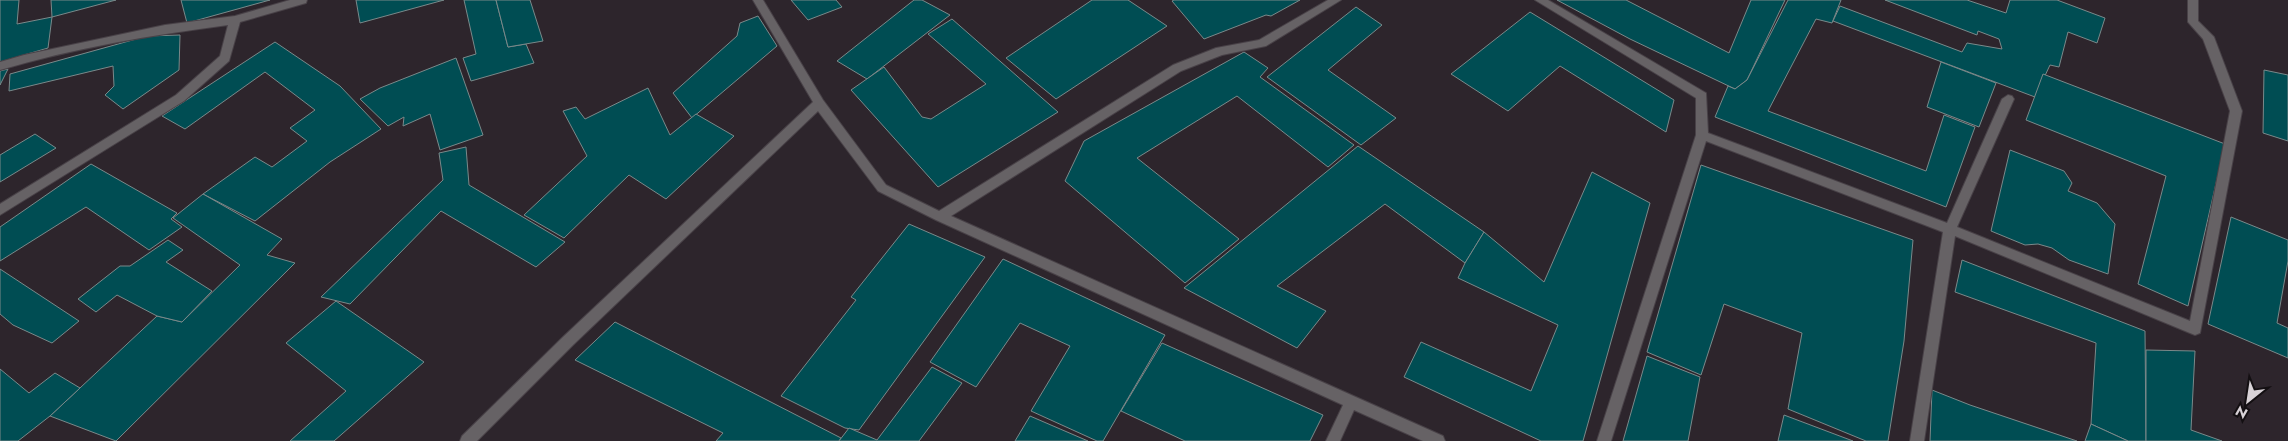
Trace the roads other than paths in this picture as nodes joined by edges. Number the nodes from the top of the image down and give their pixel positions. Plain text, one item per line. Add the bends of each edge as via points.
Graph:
1 (302, 0) edge
2 (758, 0) edge
3 (1336, 0) edge
4 (1540, 0) edge
5 (2193, 0) edge
6 (235, 20) junction
7 (0, 66) edge
8 (2008, 99) dead end
9 (819, 103) junction
10 (1702, 135) junction
11 (0, 210) edge
12 (940, 217) junction
13 (1950, 229) junction
14 (1351, 402) junction
15 (467, 441) edge
16 (1333, 441) edge
17 (1438, 441) edge
18 (1604, 441) edge
19 (1917, 441) edge

1 - 6 street
2 - 9 street
3 - 12 street via 1262,43 1220,51 1177,68
4 - 10 street via 1702,96
5 - 13 street via 2193,22 2208,37 2236,111 2195,329
6 - 7 street via 165,29
6 - 11 street via 225,58 180,98
8 - 13 street
9 - 12 street via 882,188
9 - 15 street
10 - 13 street
10 - 18 street
12 - 14 street
13 - 19 street
14 - 16 street
14 - 17 street

